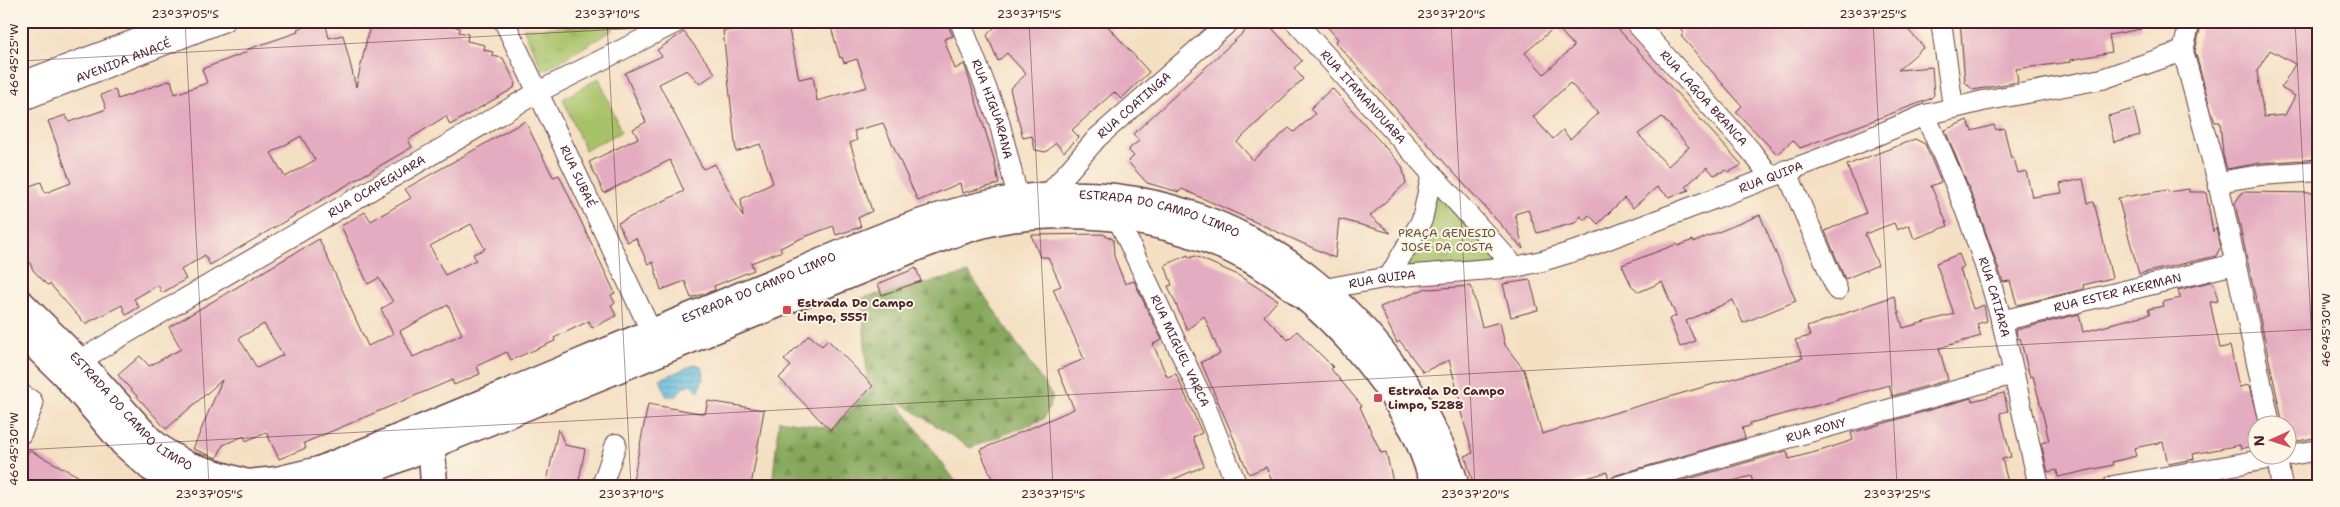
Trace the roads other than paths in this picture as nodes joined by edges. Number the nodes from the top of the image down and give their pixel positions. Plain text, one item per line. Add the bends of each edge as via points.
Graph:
1 (185, 21) edge
2 (225, 21) edge
3 (504, 21) edge
4 (678, 21) edge
5 (960, 21) edge
6 (1230, 21) edge
7 (1295, 21) edge
8 (1634, 21) edge
9 (1941, 21) edge
10 (2190, 21) edge
11 (2184, 51) junction
12 (21, 82) edge
13 (538, 92) junction
14 (21, 101) edge
15 (1953, 107) junction
16 (1925, 115) junction
17 (2319, 171) edge
18 (1432, 173) junction
19 (1778, 173) junction
20 (2218, 182) junction
21 (1047, 196) junction
22 (1018, 198) junction
23 (1117, 217) junction
24 (2235, 264) junction
25 (1515, 266) junction
26 (1390, 277) junction
27 (1324, 288) junction
28 (1836, 290) dead end
29 (21, 303) edge
30 (2001, 321) junction
31 (652, 331) junction
32 (21, 332) edge
33 (79, 361) junction
34 (2014, 374) junction
35 (21, 394) edge
36 (2268, 414) edge
37 (24, 428) edge
38 (431, 436) junction
39 (616, 444) dead end
40 (2319, 450) edge
41 (2298, 453) edge
42 (2248, 461) edge
43 (2278, 464) edge
44 (369, 479) edge
45 (169, 482) edge
46 (332, 486) edge
47 (434, 486) edge
48 (602, 486) edge
49 (1237, 486) edge
50 (1435, 486) edge
51 (1456, 486) edge
52 (1619, 486) edge
53 (2039, 486) edge
54 (2113, 486) edge
55 (2282, 486) edge

1 - 12 street, AVENIDA ANACÉ
2 - 14 street, AVENIDA ANACÉ
3 - 13 street, RUA SUBAÉ
4 - 13 street, RUA OCAPEGUARA
5 - 22 street, RUA HIGUARANA via 999,121
6 - 21 street, RUA COATINGA via 1097,138
7 - 18 street, RUA ITAMANDUABA
8 - 19 street, RUA LAGOA BRANCA via 1751,151
9 - 15 street
10 - 11 street
11 - 15 street, RUA QUIPA via 2102,79
11 - 20 street
13 - 31 street, RUA SUBAÉ
13 - 33 street, RUA OCAPEGUARA
15 - 16 street, RUA QUIPA
16 - 19 street, RUA QUIPA
16 - 30 street, RUA CATIARA via 1975,239
17 - 20 street
18 - 25 street, RUA ITAMANDUABA
18 - 26 street via 1422,220
19 - 25 street, RUA QUIPA via 1585,248
19 - 28 street, RUA LAGOA BRANCA
20 - 24 street
21 - 22 main road, ESTRADA DO CAMPO LIMPO
21 - 27 main road, ESTRADA DO CAMPO LIMPO via 1073,194 1129,199 1208,219 1247,236
22 - 31 main road, ESTRADA DO CAMPO LIMPO via 957,210 906,228
23 - 38 main road, ESTRADA DO CAMPO LIMPO via 1010,219 966,230
23 - 49 street, RUA MIGUEL VARCA via 1203,400
23 - 50 main road, ESTRADA DO CAMPO LIMPO via 1217,244 1266,269 1306,299 1338,329 1384,382 1414,431
24 - 30 street, RUA ESTER AKERMAN
24 - 36 street
25 - 26 street, RUA QUIPA
26 - 27 street, RUA QUIPA
27 - 51 main road, ESTRADA DO CAMPO LIMPO via 1379,345 1418,401 1448,460
29 - 33 main road, ESTRADA DO CAMPO LIMPO
30 - 34 street, RUA CATIARA
31 - 38 main road, ESTRADA DO CAMPO LIMPO
32 - 45 main road, ESTRADA DO CAMPO LIMPO via 65,375 124,444
33 - 38 main road, ESTRADA DO CAMPO LIMPO via 150,440 165,452 187,465 247,483 319,470
34 - 52 street, RUA RONY
34 - 53 street, RUA CATIARA
35 - 37 street via 33,405
38 - 44 main road, ESTRADA DO CAMPO LIMPO
38 - 47 main road
39 - 48 street
40 - 41 street
42 - 54 street
43 - 55 street
44 - 46 main road, ESTRADA DO CAMPO LIMPO

